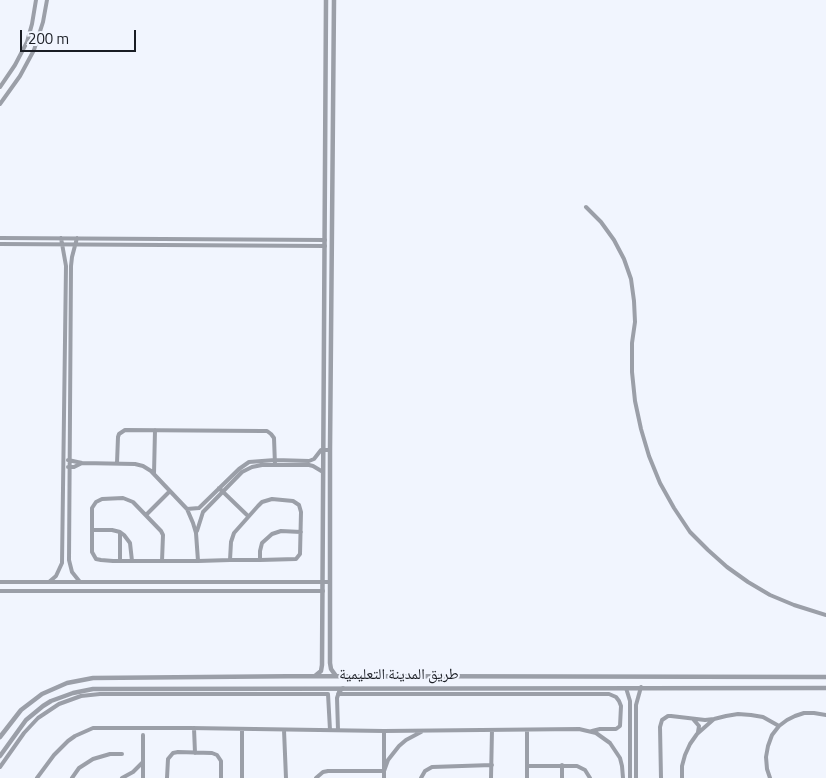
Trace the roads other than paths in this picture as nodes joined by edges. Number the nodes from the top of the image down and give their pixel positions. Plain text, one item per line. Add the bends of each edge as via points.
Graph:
1 (36, 0) edge
2 (47, 0) edge
3 (326, 0) edge
4 (334, 0) edge
5 (0, 87) edge
6 (0, 104) edge
7 (325, 124) junction
8 (333, 124) junction
9 (586, 207) dead end
10 (0, 238) edge
11 (61, 238) junction
12 (77, 238) junction
13 (325, 243) junction
14 (0, 244) edge
15 (62, 244) junction
16 (76, 245) junction
17 (324, 284) junction
18 (332, 284) junction
19 (155, 430) junction
20 (323, 450) junction
21 (330, 450) junction
22 (63, 459) junction
23 (70, 460) junction
24 (275, 462) junction
25 (117, 463) junction
26 (82, 464) junction
27 (63, 467) junction
28 (69, 467) junction
29 (323, 472) junction
30 (154, 474) junction
31 (219, 488) junction
32 (170, 491) junction
33 (223, 492) junction
34 (187, 509) junction
35 (146, 515) junction
36 (248, 516) junction
37 (92, 530) junction
38 (120, 532) junction
39 (301, 532) junction
40 (196, 534) junction
41 (120, 560) junction
42 (132, 560) junction
43 (162, 560) junction
44 (230, 560) junction
45 (260, 560) junction
46 (198, 561) junction
47 (0, 582) edge
48 (49, 582) junction
49 (80, 582) junction
50 (322, 582) junction
51 (330, 582) junction
52 (0, 591) edge
53 (322, 591) junction
54 (826, 615) edge
55 (242, 676) junction
56 (315, 676) junction
57 (336, 676) junction
58 (428, 676) junction
59 (760, 677) junction
60 (826, 677) edge
61 (242, 688) junction
62 (326, 688) junction
63 (343, 688) junction
64 (427, 688) junction
65 (626, 688) junction
66 (641, 688) junction
67 (761, 688) junction
68 (826, 688) edge
69 (328, 694) junction
70 (338, 694) junction
71 (826, 715) edge
72 (693, 719) junction
73 (714, 719) junction
74 (779, 726) junction
75 (194, 728) junction
76 (242, 729) junction
77 (284, 730) junction
78 (330, 730) junction
79 (338, 730) junction
80 (492, 730) junction
81 (527, 730) junction
82 (384, 731) junction
83 (423, 731) junction
84 (590, 732) junction
85 (697, 734) junction
86 (143, 736) dead end
87 (0, 737) edge
88 (195, 752) junction
89 (122, 754) dead end
90 (0, 756) edge
91 (143, 762) junction
92 (492, 765) junction
93 (562, 765) junction
94 (527, 766) junction
95 (0, 767) edge
96 (384, 771) junction
97 (37, 778) edge
98 (72, 778) edge
99 (122, 778) edge
100 (142, 778) edge
101 (167, 778) edge
102 (221, 778) edge
103 (242, 778) edge
104 (286, 778) edge
105 (316, 778) edge
106 (384, 778) edge
107 (421, 778) edge
108 (492, 778) edge
109 (527, 778) edge
110 (562, 778) edge
111 (590, 778) edge
112 (622, 778) edge
113 (630, 778) edge
114 (636, 778) edge
115 (661, 778) edge
116 (682, 778) edge
117 (770, 778) edge

1 - 5 street via 26,42
2 - 6 street via 34,50
3 - 7 street
4 - 8 street
7 - 8 street
7 - 13 street
8 - 18 street
9 - 54 street via 614,240 631,279 635,322 632,372 635,401 649,456 674,508 690,532 708,550 748,582 770,595
10 - 11 street
11 - 12 street
11 - 15 street
12 - 13 street
12 - 16 street
13 - 16 street
13 - 17 street
14 - 15 street
15 - 16 street
15 - 22 street via 66,266
16 - 23 street via 71,266
17 - 18 street
17 - 20 street
18 - 21 street
19 - 24 street via 267,432 274,438
19 - 25 street via 122,432 118,437
19 - 30 street
20 - 21 street
20 - 24 street via 309,461
20 - 29 street
21 - 51 street
22 - 23 street
22 - 27 street
23 - 26 street
23 - 28 street
24 - 29 street via 309,465
24 - 31 street via 249,462
24 - 33 street via 247,469
25 - 26 street
25 - 30 street via 139,465
26 - 28 street
27 - 28 street
27 - 48 street via 62,563
28 - 49 street via 69,560 72,572
29 - 50 street
30 - 32 street
31 - 33 street
31 - 34 street via 199,508
32 - 34 street
32 - 35 street
33 - 36 street
33 - 40 street via 203,512
34 - 40 street
35 - 37 street via 127,499 102,499 92,508
35 - 43 street via 162,531
36 - 39 street via 267,500 293,501 301,508
36 - 44 street via 232,537
37 - 38 street
37 - 41 street via 94,557 98,560
38 - 41 street
38 - 42 street via 130,543
39 - 45 street via 281,531 268,537 262,543
39 - 45 street via 300,554 296,559
40 - 46 street
41 - 42 street
42 - 43 street
43 - 46 street
44 - 45 street
44 - 46 street
47 - 48 street
48 - 49 street
49 - 50 street
50 - 51 street
50 - 53 street
51 - 57 street via 330,663
52 - 53 street
53 - 56 street via 322,667
55 - 56 street, طريق المدينة التعليمية
55 - 61 street
55 - 87 street, طريق المدينة التعليمية via 110,677 76,681 56,687 30,702
56 - 57 street, طريق المدينة التعليمية
57 - 58 street, طريق المدينة التعليمية
58 - 59 street, طريق المدينة التعليمية
58 - 64 street
59 - 60 street, طريق المدينة التعليمية
59 - 67 street
61 - 62 street, طريق المدينة التعليمية
61 - 90 street, طريق المدينة التعليمية via 104,688 72,693 33,713
62 - 63 street, طريق المدينة التعليمية
62 - 69 street
63 - 64 street, طريق المدينة التعليمية
63 - 70 street
64 - 65 street, طريق المدينة التعليمية
65 - 66 street, طريق المدينة التعليمية
65 - 113 street via 630,700
66 - 67 street, طريق المدينة التعليمية
66 - 114 street via 636,705
67 - 68 street, طريق المدينة التعليمية
69 - 78 street
69 - 95 street via 81,696 59,704 38,718
70 - 79 street
70 - 84 street via 610,694 616,697 621,706 620,726
71 - 74 street via 795,716
72 - 73 street
72 - 85 street via 699,726
72 - 115 street via 671,716 662,720
73 - 74 street via 751,715 763,717
73 - 85 street
74 - 117 street via 772,735 766,757
75 - 76 street
75 - 88 street
75 - 97 street via 93,728 68,741
76 - 77 street
76 - 103 street
77 - 78 street
77 - 104 street
78 - 79 street
79 - 82 street
80 - 81 street
80 - 83 street
80 - 92 street
81 - 84 street
81 - 94 street
82 - 83 street
82 - 96 street
83 - 96 street via 399,746
84 - 112 street via 604,738 616,750 622,766
85 - 116 street via 684,755
86 - 91 street
88 - 101 street via 171,754
88 - 102 street via 219,757
89 - 98 street via 93,758
91 - 99 street
91 - 100 street
92 - 107 street via 432,767
92 - 108 street
93 - 94 street
93 - 110 street
93 - 111 street via 582,767
94 - 109 street
96 - 105 street via 328,771
96 - 106 street

